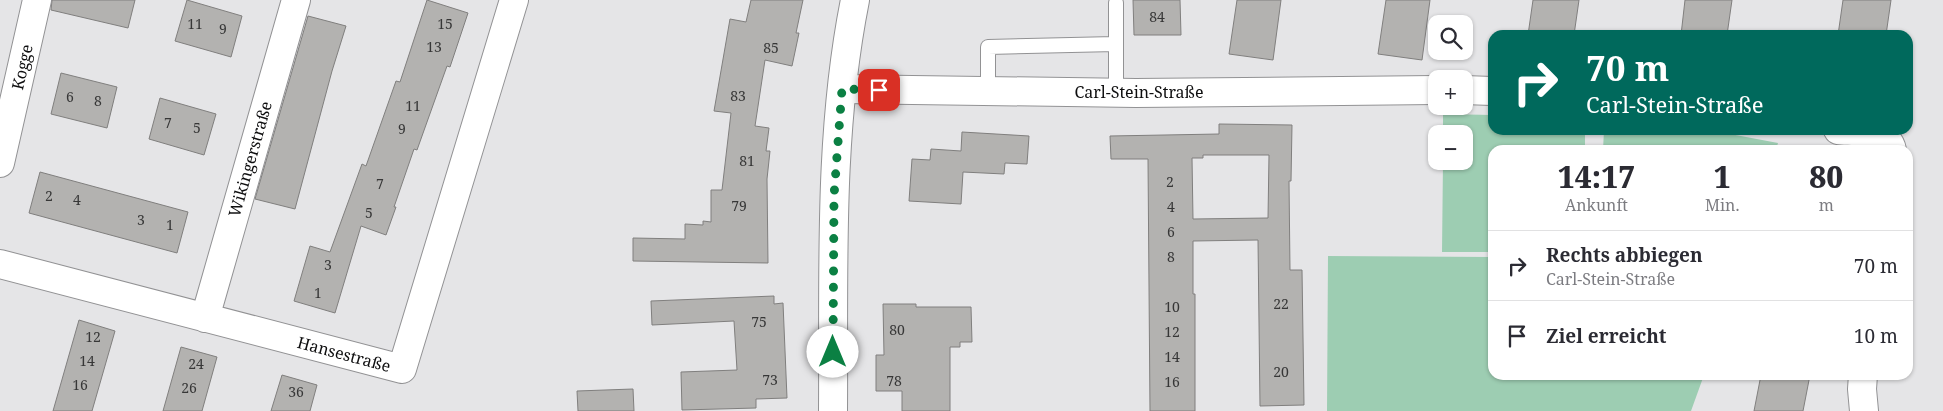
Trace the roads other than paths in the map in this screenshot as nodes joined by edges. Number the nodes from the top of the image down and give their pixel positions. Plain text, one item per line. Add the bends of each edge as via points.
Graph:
1 (37, 0) edge
2 (296, 0) edge
3 (514, 0) edge
4 (855, 0) edge
5 (1116, 2) dead end
6 (1115, 44) junction
7 (842, 89) junction
8 (1428, 90) edge
9 (1473, 90) edge
10 (988, 91) junction
11 (1488, 91) edge
12 (1116, 92) junction
13 (1877, 135) edge
14 (1889, 145) edge
15 (0, 163) edge
16 (0, 264) edge
17 (205, 318) junction
18 (1863, 380) edge
19 (833, 411) edge
20 (1864, 411) edge

1 - 15 street, Kogge
2 - 17 street, Wikingerstraße
3 - 17 street, Hansestraße via 402,369
4 - 7 street
5 - 6 lane
6 - 10 lane via 988,47
6 - 12 lane
7 - 10 street, Carl-Stein-Straße
7 - 19 street via 834,196
8 - 12 street, Carl-Stein-Straße
9 - 11 street
10 - 12 street, Carl-Stein-Straße
13 - 14 street
16 - 17 street, Hansestraße
18 - 20 street

